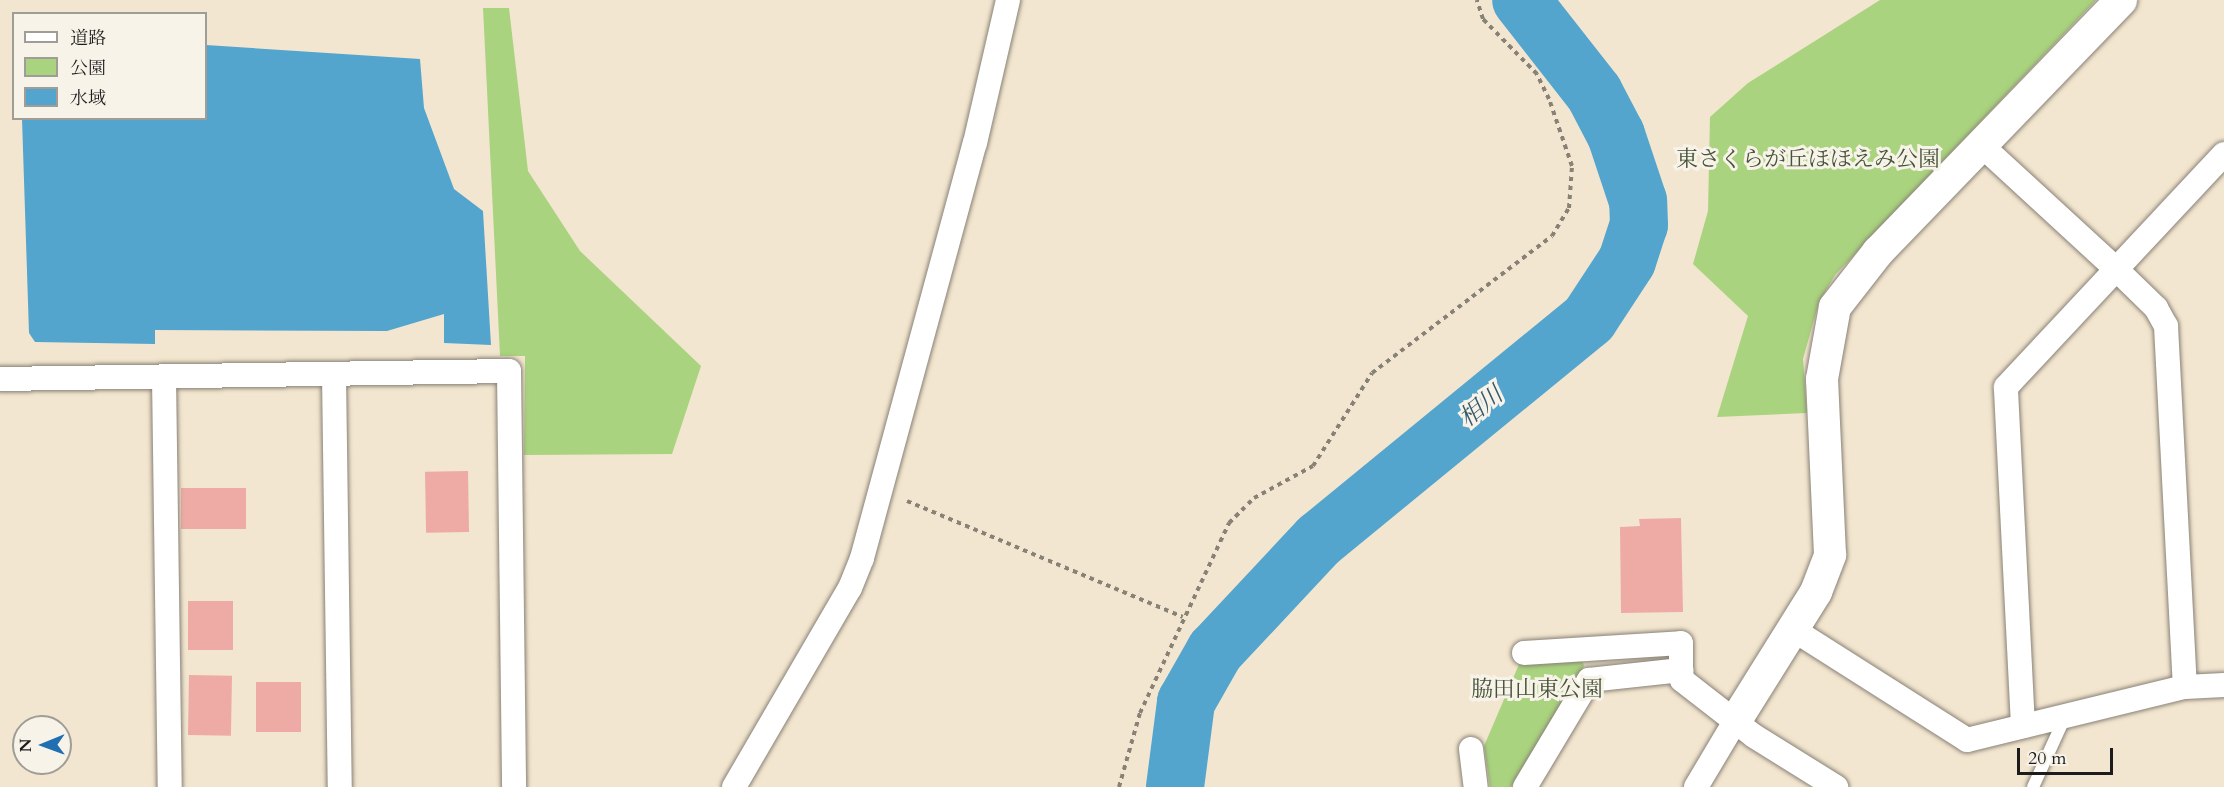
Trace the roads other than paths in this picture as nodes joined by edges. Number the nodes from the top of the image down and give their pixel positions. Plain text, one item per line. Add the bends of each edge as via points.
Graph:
1 (1008, 0) edge
2 (2121, 0) edge
3 (1979, 143) junction
4 (2224, 154) edge
5 (2114, 267) junction
6 (334, 375) junction
7 (164, 377) junction
8 (0, 379) edge
9 (1794, 630) junction
10 (1524, 653) dead end
11 (1681, 670) junction
12 (2224, 685) edge
13 (2185, 687) junction
14 (2065, 716) junction
15 (1736, 720) junction
16 (2023, 726) junction
17 (1471, 749) dead end
18 (170, 787) edge
19 (340, 787) edge
20 (514, 787) edge
21 (734, 787) edge
22 (1476, 787) edge
23 (1525, 787) edge
24 (1696, 787) edge
25 (1836, 787) edge
26 (2032, 787) edge

1 - 21 street via 975,143 850,588
2 - 3 street
3 - 5 street
3 - 9 street via 1878,252 1835,307 1822,379 1830,555
4 - 5 street
5 - 13 street via 2156,308 2166,326
5 - 16 street via 2006,387
6 - 7 street
6 - 19 street
6 - 20 street via 509,371
7 - 8 street
7 - 18 street
9 - 15 street
9 - 16 street via 1967,740
10 - 11 street via 1681,643
11 - 15 street via 1682,680
11 - 23 street via 1589,680
12 - 13 street
13 - 14 street
14 - 16 street
14 - 26 lane
15 - 24 street
15 - 25 street
17 - 22 street

